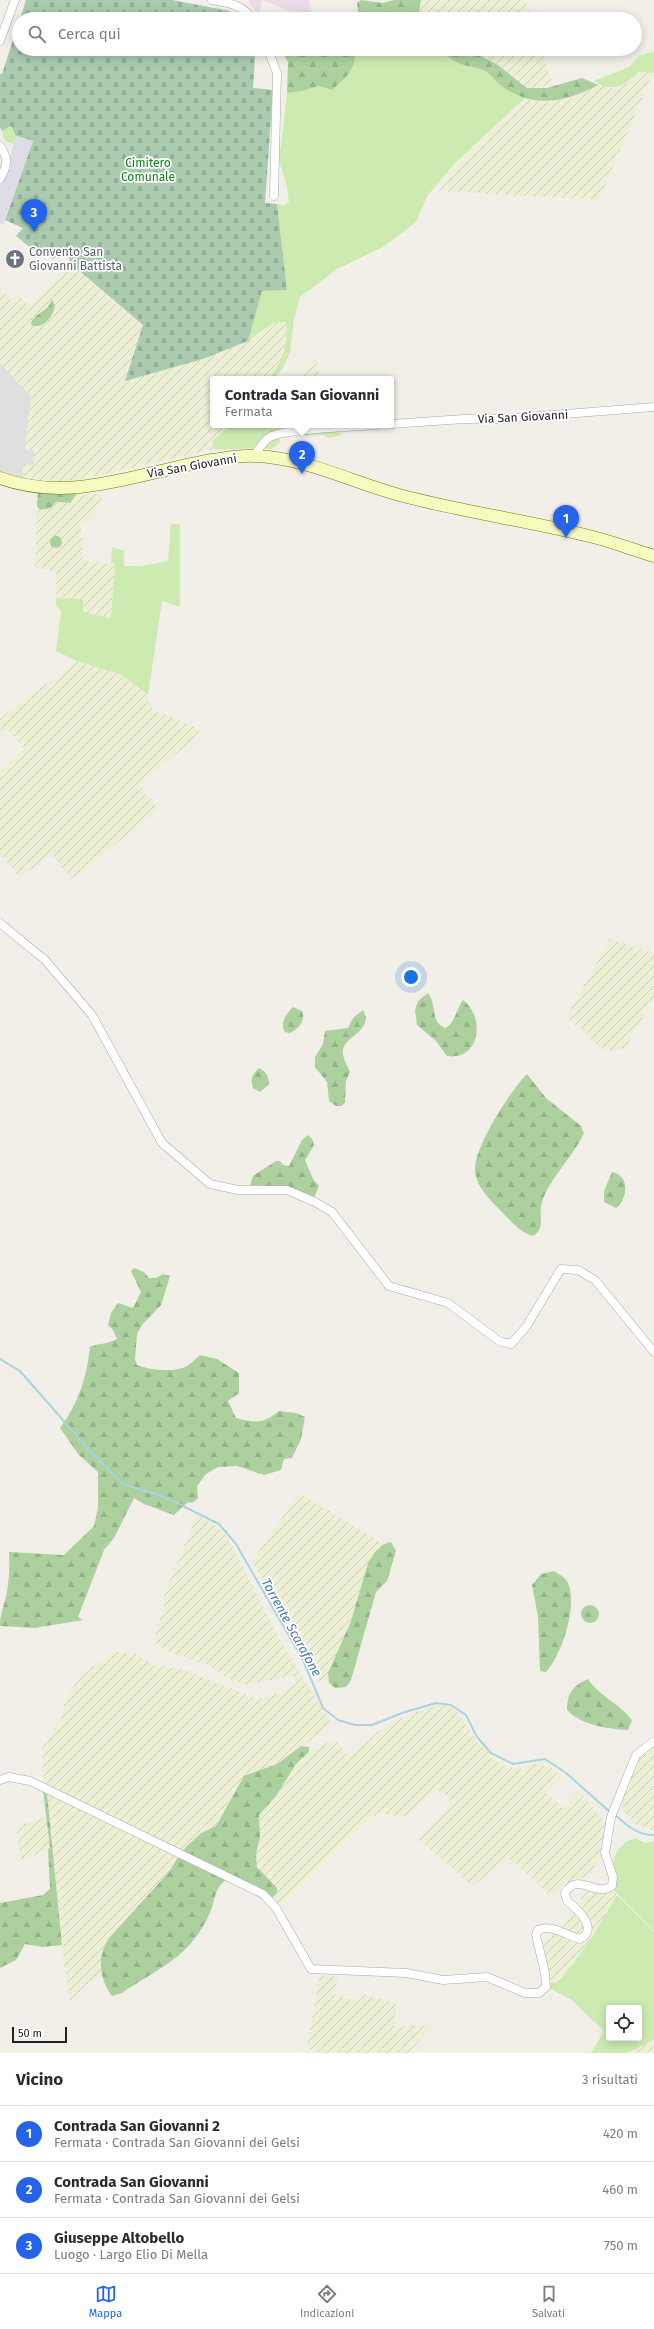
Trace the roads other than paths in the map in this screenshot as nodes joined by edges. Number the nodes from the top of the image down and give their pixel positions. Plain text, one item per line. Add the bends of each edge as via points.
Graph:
1 (15, 0) edge
2 (212, 0) edge
3 (248, 12) edge
4 (0, 41) edge
5 (271, 56) edge
6 (0, 146) edge
7 (0, 179) edge
8 (274, 196) dead end
9 (654, 407) edge
10 (394, 424) edge
11 (334, 428) edge
12 (254, 456) junction
13 (0, 478) edge
14 (654, 556) edge
15 (0, 923) edge
16 (654, 1352) edge
17 (654, 1742) edge
18 (0, 1780) edge

1 - 4 street
2 - 3 street via 232,4
5 - 8 street via 277,73
6 - 7 street via 7,166
9 - 10 street, Via San Giovanni via 502,419
11 - 12 street, Via San Giovanni via 292,431 271,436
12 - 13 main road, Via San Giovanni via 192,464 95,486 75,488 34,488
12 - 14 main road via 284,459 410,498 594,537
15 - 16 street via 45,960 92,1015 162,1143 210,1184 238,1190 287,1190 315,1202 332,1212 389,1286 448,1303 498,1341 511,1344 526,1327 561,1269 578,1270 595,1280
17 - 18 street via 636,1755 611,1817 605,1853 613,1878 612,1886 604,1889 576,1883 569,1887 565,1894 567,1901 584,1917 587,1926 585,1934 580,1939 553,1928 538,1930 536,1934 546,1987 539,1993 525,1993 487,1977 442,1980 406,1973 311,1969 276,1908 263,1894 30,1781 9,1777

